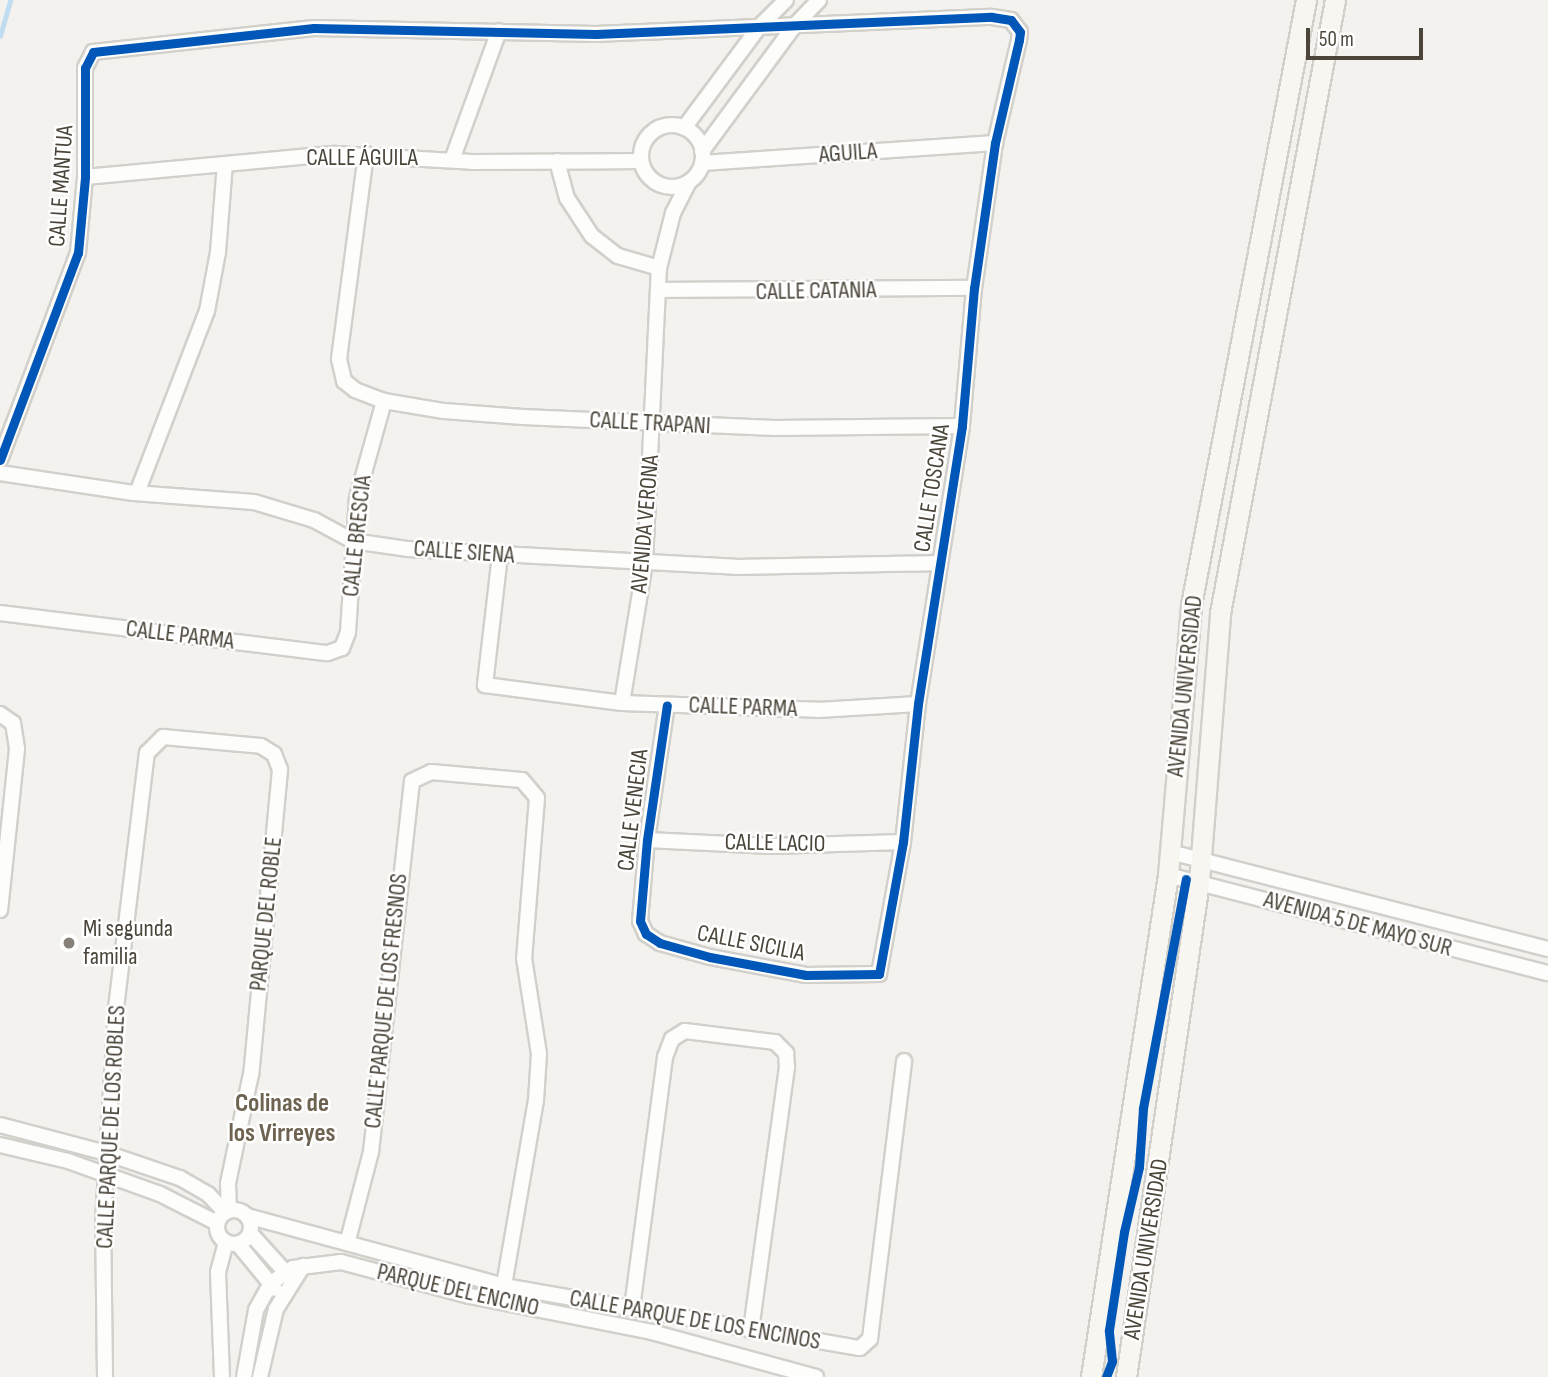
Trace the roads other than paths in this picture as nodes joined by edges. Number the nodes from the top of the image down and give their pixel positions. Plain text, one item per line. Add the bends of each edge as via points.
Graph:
1 (786, 0) edge
2 (819, 0) edge
3 (1306, 0) edge
4 (1335, 0) edge
5 (794, 26) junction
6 (759, 27) junction
7 (499, 31) junction
8 (684, 128) junction
9 (995, 144) junction
10 (366, 154) junction
11 (702, 157) junction
12 (452, 160) junction
13 (557, 161) junction
14 (641, 161) junction
15 (225, 164) junction
16 (85, 177) junction
17 (689, 182) junction
18 (669, 187) junction
19 (673, 213) junction
20 (659, 268) junction
21 (974, 288) junction
22 (659, 290) junction
23 (384, 401) junction
24 (653, 423) junction
25 (962, 426) junction
26 (0, 460) edge
27 (0, 473) edge
28 (137, 493) junction
29 (353, 541) junction
30 (500, 555) junction
31 (645, 563) junction
32 (939, 564) junction
33 (0, 613) edge
34 (348, 632) joint
35 (622, 703) junction
36 (918, 704) junction
37 (667, 705) junction
38 (0, 714) edge
39 (148, 753) joint
40 (647, 840) junction
41 (903, 842) junction
42 (1170, 852) junction
43 (1200, 860) junction
44 (1168, 875) junction
45 (1199, 882) junction
46 (0, 911) edge
47 (640, 921) joint
48 (1548, 949) edge
49 (1548, 973) edge
50 (868, 977) joint
51 (904, 1061) dead end
52 (0, 1125) edge
53 (0, 1145) edge
54 (106, 1153) junction
55 (106, 1175) junction
56 (224, 1215) junction
57 (247, 1216) junction
58 (250, 1233) junction
59 (348, 1240) junction
60 (232, 1244) junction
61 (288, 1276) junction
62 (271, 1283) junction
63 (504, 1286) junction
64 (282, 1297) junction
65 (632, 1308) junction
66 (751, 1331) junction
67 (105, 1377) edge
68 (222, 1377) edge
69 (244, 1377) edge
70 (260, 1377) edge
71 (816, 1377) edge
72 (1091, 1377) edge
73 (1126, 1377) edge

1 - 6 street
2 - 5 street
3 - 42 main road, AVENIDA UNIVERSIDAD via 1191,604
4 - 43 main road, AVENIDA UNIVERSIDAD via 1220,613
5 - 6 street
5 - 9 street, CALLE TOSCANA via 992,17 1011,20 1020,32
5 - 11 street
6 - 7 street via 596,34
6 - 8 street
7 - 12 street
7 - 16 street, CALLE MANTUA via 407,27 249,34 99,50 87,57 85,68
8 - 11 street
8 - 14 street via 665,126 649,135
9 - 11 street, AGUILA
9 - 21 street, CALLE TOSCANA
10 - 12 street, CALLE ÁGUILA
10 - 15 street, CALLE ÁGUILA
10 - 23 street, CALLE TRAPANI via 339,359 344,381
11 - 17 street
12 - 13 street, CALLE ÁGUILA
13 - 14 street, CALLE ÁGUILA
13 - 20 street via 567,198 592,236 618,256
14 - 18 street via 651,179
15 - 16 street, CALLE ÁGUILA
15 - 28 street via 218,253 207,311
16 - 26 street, CALLE MANTUA via 78,253
17 - 18 street
17 - 19 street, AVENIDA VERONA
18 - 19 street
19 - 20 street, AVENIDA VERONA
20 - 22 street, AVENIDA VERONA
21 - 22 street, CALLE CATANIA
21 - 25 street, CALLE TOSCANA
22 - 24 street, AVENIDA VERONA
23 - 24 street, CALLE TRAPANI via 443,411
23 - 29 street, CALLE BRESCIA via 363,471
24 - 25 street, CALLE TRAPANI
24 - 31 street, AVENIDA VERONA
25 - 32 street, CALLE TOSCANA
27 - 28 street, CALLE SIENA
28 - 29 street, CALLE SIENA via 280,507
29 - 30 street, CALLE SIENA
29 - 34 street, CALLE BRESCIA
30 - 31 street, CALLE SIENA
30 - 35 street, CALLE PARMA via 485,685
31 - 32 street, CALLE SIENA via 800,568
31 - 35 street, AVENIDA VERONA
32 - 36 street, CALLE TOSCANA
33 - 34 street, CALLE PARMA via 328,653 342,648
35 - 37 street, CALLE PARMA
36 - 37 street, CALLE PARMA via 818,710
36 - 41 street, CALLE TOSCANA
37 - 40 street, CALLE VENECIA
38 - 46 street via 13,723 17,749
39 - 54 street, CALLE PARQUE DE LOS ROBLES via 116,1008
39 - 56 street, PARQUE DEL ROBLE via 163,737 261,746 274,754 280,770 251,1074
40 - 41 street, CALLE LACIO via 772,846
40 - 47 street, CALLE VENECIA
41 - 50 street, CALLE TOSCANA via 881,968
42 - 43 street, AVENIDA 5 DE MAYO SUR
42 - 44 main road, AVENIDA UNIVERSIDAD
43 - 45 main road, AVENIDA UNIVERSIDAD
43 - 48 street, AVENIDA 5 DE MAYO SUR
44 - 45 street, AVENIDA 5 DE MAYO SUR
44 - 72 main road, AVENIDA UNIVERSIDAD
45 - 49 street, AVENIDA 5 DE MAYO SUR
45 - 73 main road, AVENIDA UNIVERSIDAD
47 - 50 street, CALLE SICILIA via 646,934 660,943 710,957 806,975
51 - 66 street, CALLE PARQUE DE LOS ENCINOS via 870,1339 851,1349
52 - 54 street
53 - 55 street
54 - 55 street, CALLE PARQUE DE LOS ROBLES
54 - 56 street via 180,1178 208,1194
55 - 56 street
55 - 67 street, CALLE PARQUE DE LOS ROBLES
56 - 57 street, CALLE PARQUE DE LOS ENCINOS
56 - 60 street via 218,1234
57 - 58 street
57 - 59 street, CALLE PARQUE DE LOS ENCINOS
58 - 60 street
58 - 61 street
59 - 63 street, CALLE PARQUE DE LOS ENCINOS
59 - 63 street, CALLE PARQUE DE LOS FRESNOS via 371,1152 412,781 430,772 522,780 537,798 524,958 538,1054 536,1100
60 - 62 street
60 - 68 street via 218,1272
61 - 62 street, PARQUE DEL ENCINO
61 - 64 street, PARQUE DEL ENCINO
61 - 71 street, PARQUE DEL ENCINO via 303,1266 341,1262 470,1296 652,1332
62 - 64 street
62 - 69 street, PARQUE DEL ENCINO via 256,1310
63 - 65 street, CALLE PARQUE DE LOS ENCINOS
64 - 70 street, PARQUE DEL ENCINO
65 - 66 street, CALLE PARQUE DE LOS ENCINOS
65 - 66 street via 665,1057 672,1038 685,1031 775,1042 786,1053 787,1067

